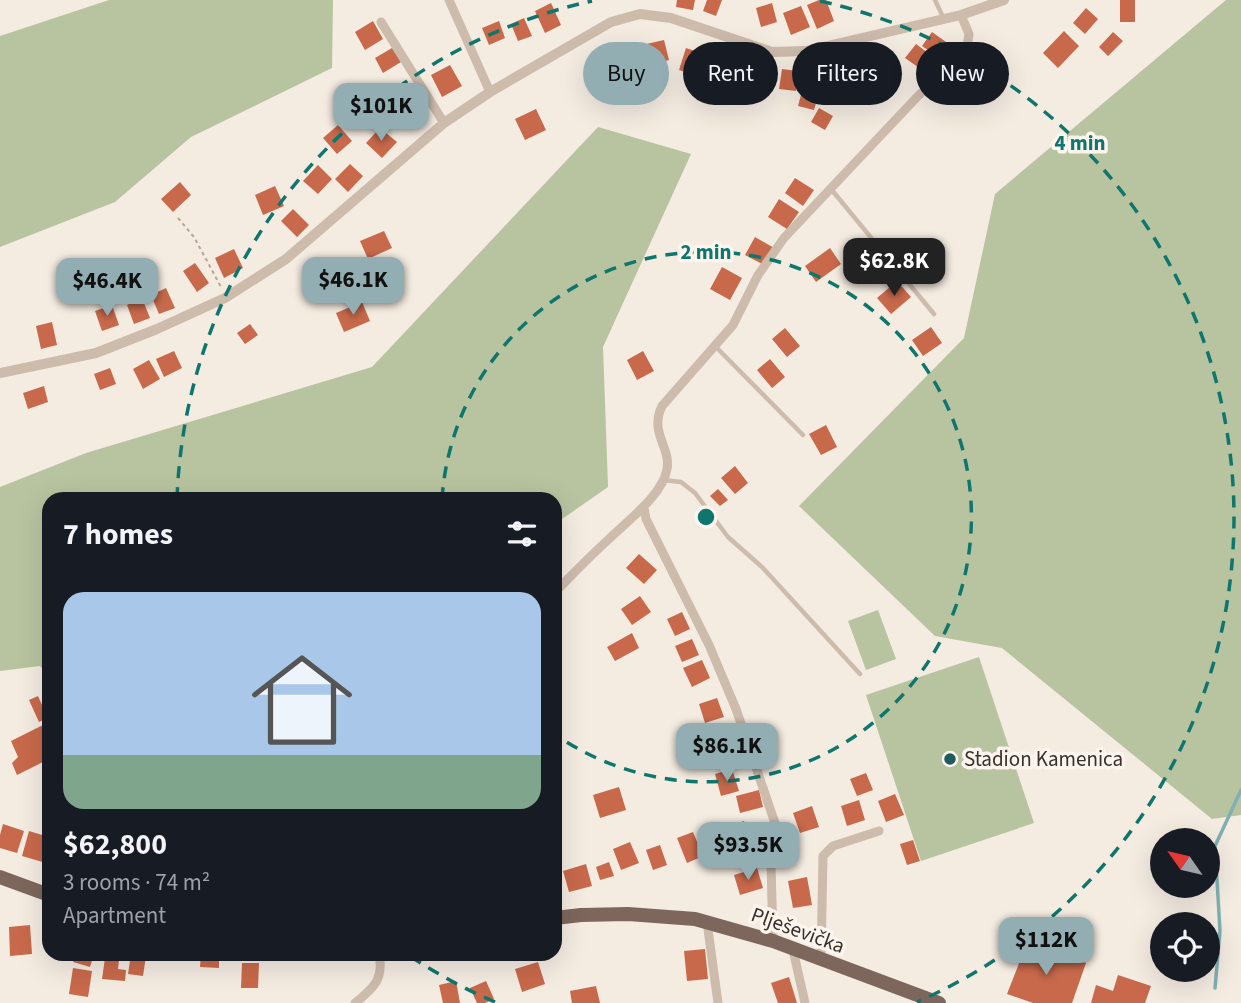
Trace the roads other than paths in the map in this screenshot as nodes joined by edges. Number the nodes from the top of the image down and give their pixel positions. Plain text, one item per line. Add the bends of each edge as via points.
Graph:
1 (449, 0) edge
2 (935, 0) edge
3 (1004, 0) edge
4 (961, 15) junction
5 (943, 18) junction
6 (381, 22) dead end
7 (490, 92) junction
8 (444, 122) junction
9 (830, 188) junction
10 (934, 314) dead end
11 (715, 346) junction
12 (0, 373) edge
13 (803, 435) dead end
14 (662, 480) junction
15 (644, 508) junction
16 (562, 585) edge
17 (860, 674) dead end
18 (879, 831) dead end
19 (0, 877) edge
20 (42, 892) edge
21 (562, 917) edge
22 (706, 922) junction
23 (773, 941) junction
24 (793, 950) junction
25 (821, 960) junction
26 (380, 961) edge
27 (355, 1003) edge
28 (718, 1003) edge
29 (805, 1003) edge
30 (939, 1003) edge

1 - 7 street
2 - 5 lane
3 - 4 street
4 - 5 street
4 - 9 street via 969,34 960,58
5 - 7 street via 835,46 772,52 671,18 640,14 611,22
6 - 8 street
7 - 8 street
8 - 12 street via 286,259 225,298 96,353
9 - 10 lane
9 - 11 street via 784,238 758,275 733,325
11 - 13 lane
11 - 14 street via 659,413 659,439 667,463
14 - 15 street
14 - 17 lane via 681,482 695,493 728,537 762,567
15 - 16 street
15 - 23 street via 736,709 776,826 771,864
18 - 25 street via 833,846 823,856
19 - 20 main road
21 - 22 main road, Plješevička via 666,915
22 - 23 main road, Plješevička
22 - 28 street
23 - 24 main road, Plješevička
24 - 25 main road, Plješevička
24 - 29 street
25 - 30 main road, Plješevička
26 - 27 street via 379,977

